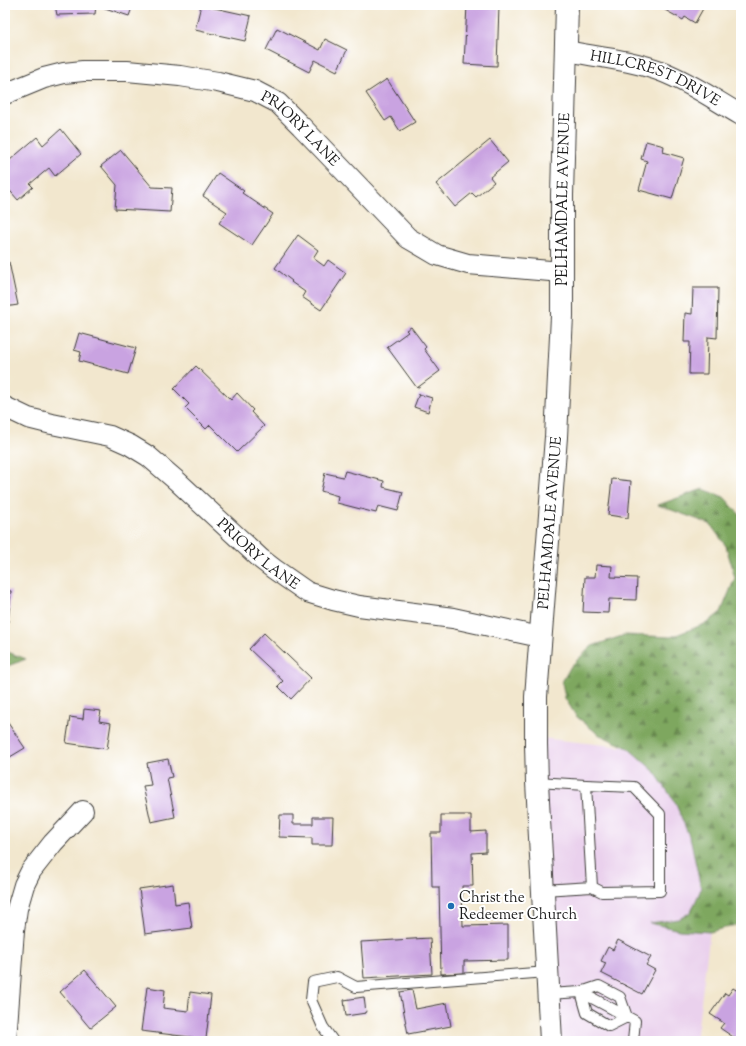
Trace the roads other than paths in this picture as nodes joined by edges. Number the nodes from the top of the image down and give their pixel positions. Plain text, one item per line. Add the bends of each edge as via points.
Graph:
1 (567, 5) edge
2 (566, 51) junction
3 (5, 94) edge
4 (741, 115) edge
5 (562, 272) junction
6 (5, 407) edge
7 (540, 637) junction
8 (538, 782) junction
9 (586, 785) junction
10 (83, 811) dead end
11 (592, 887) junction
12 (543, 890) junction
13 (547, 972) junction
14 (581, 992) junction
15 (548, 994) junction
16 (627, 1017) junction
17 (6, 1041) edge
18 (333, 1041) edge
19 (551, 1041) edge
20 (633, 1041) edge

1 - 2 street, PELHAMDALE AVENUE
2 - 4 street, HILLCREST DRIVE via 662,72 691,85
2 - 5 street, PELHAMDALE AVENUE
3 - 5 street, PRIORY LANE via 44,78 91,71 127,71 180,76 218,82 255,92 278,103 408,238 436,254 468,264
5 - 7 street, PELHAMDALE AVENUE via 556,437
6 - 7 street, PRIORY LANE via 28,418 110,436 148,456 261,559 307,592 358,606 453,618
7 - 8 street, PELHAMDALE AVENUE via 536,697
8 - 9 lane
8 - 12 street, PELHAMDALE AVENUE
9 - 11 lane
9 - 11 lane via 634,786 660,814 660,891 602,892
10 - 17 street via 53,843 31,871 24,885 14,930
11 - 12 lane
12 - 13 street, PELHAMDALE AVENUE
13 - 15 street, PELHAMDALE AVENUE
13 - 18 lane via 356,987 337,977 313,982 312,1000 323,1027
14 - 15 lane
14 - 16 lane
14 - 16 lane via 587,1013 609,1026
15 - 19 street, PELHAMDALE AVENUE
16 - 20 lane via 635,1021

